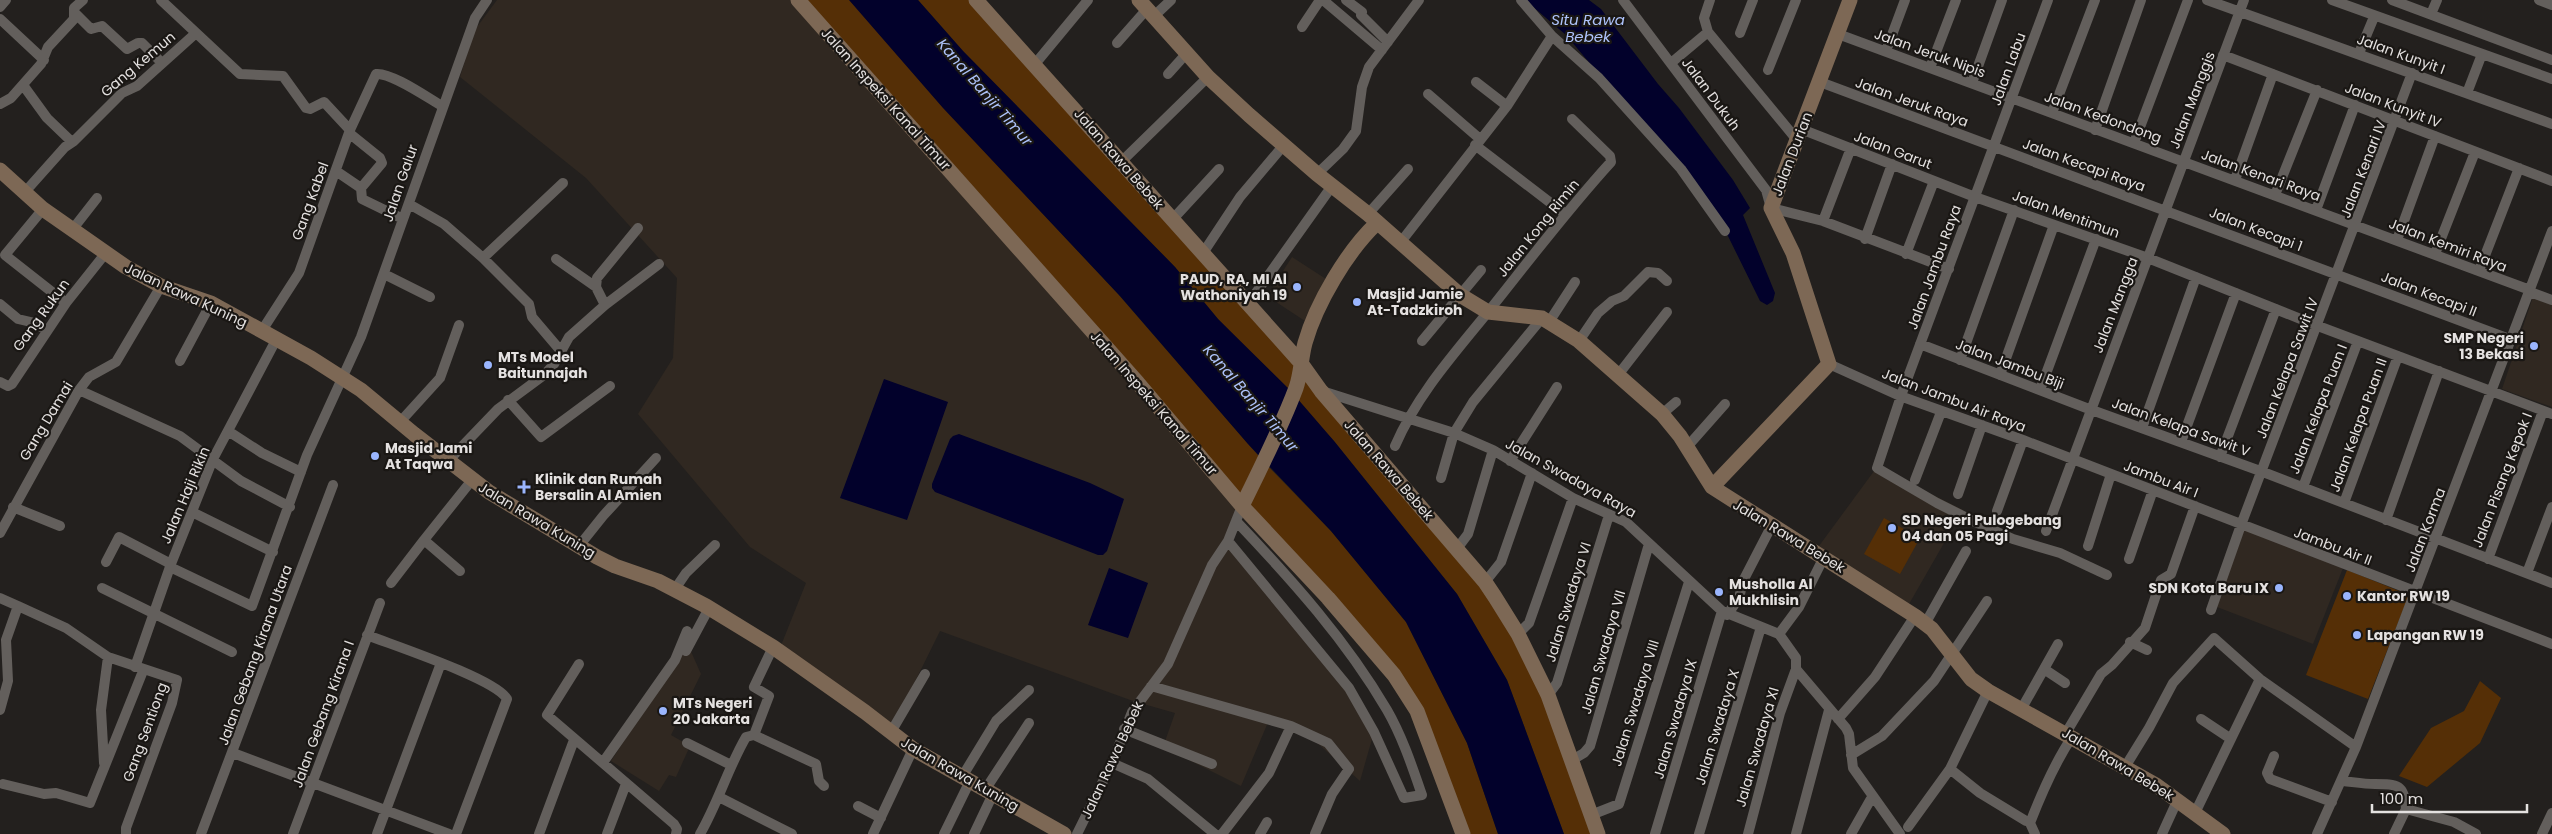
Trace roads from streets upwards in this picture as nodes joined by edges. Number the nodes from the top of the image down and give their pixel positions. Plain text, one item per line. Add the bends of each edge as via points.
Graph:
1 (6, 0) edge
2 (83, 0) edge
3 (161, 0) edge
4 (798, 0) edge
5 (976, 0) edge
6 (1088, 0) edge
7 (1171, 0) edge
8 (1321, 0) edge
9 (1346, 0) edge
10 (1419, 0) edge
11 (1521, 0) edge
12 (1623, 0) edge
13 (1710, 0) edge
14 (1753, 0) edge
15 (1796, 0) edge
16 (1850, 0) edge
17 (1905, 0) edge
18 (1956, 0) edge
19 (2002, 0) edge
20 (2048, 0) edge
21 (2095, 0) edge
22 (2141, 0) edge
23 (2188, 0) edge
24 (2207, 0) edge
25 (2244, 0) edge
26 (2332, 0) edge
27 (2392, 0) edge
28 (2437, 0) edge
29 (2539, 0) edge
30 (485, 2) edge
31 (2552, 5) edge
32 (0, 7) edge
33 (1146, 8) edge
34 (2240, 12) junction
35 (75, 13) junction
36 (2431, 14) junction
37 (2374, 17) junction
38 (0, 19) edge
39 (1302, 27) dead end
40 (1708, 32) junction
41 (196, 33) junction
42 (1740, 33) dead end
43 (1838, 34) junction
44 (1552, 36) junction
45 (1117, 44) dead end
46 (1385, 46) junction
47 (1886, 51) junction
48 (2359, 53) junction
49 (1186, 54) junction
50 (2482, 54) junction
51 (2224, 55) junction
52 (44, 60) junction
53 (2552, 60) edge
54 (1671, 63) junction
55 (162, 64) junction
56 (1035, 64) junction
57 (1930, 68) junction
58 (1768, 70) dead end
59 (2412, 73) junction
60 (1168, 74) dead end
61 (2273, 74) junction
62 (1208, 77) junction
63 (2552, 79) edge
64 (1476, 82) dead end
65 (1820, 82) junction
66 (1972, 83) junction
67 (22, 85) junction
68 (2317, 90) junction
69 (2467, 93) junction
70 (1428, 94) dead end
71 (2012, 98) junction
72 (0, 104) edge
73 (2355, 105) junction
74 (442, 106) junction
75 (1507, 106) junction
76 (2052, 113) junction
77 (1572, 119) dead end
78 (2396, 120) junction
79 (2552, 124) edge
80 (2095, 130) junction
81 (349, 132) junction
82 (1799, 135) junction
83 (2435, 136) junction
84 (72, 142) junction
85 (1478, 142) junction
86 (2134, 143) junction
87 (1284, 146) junction
88 (1994, 147) junction
89 (1851, 148) junction
90 (2475, 152) junction
91 (2184, 160) junction
92 (1120, 163) junction
93 (1892, 164) junction
94 (2519, 168) junction
95 (1219, 169) dead end
96 (1408, 169) dead end
97 (0, 170) edge
98 (336, 171) junction
99 (1317, 174) junction
100 (2235, 180) junction
101 (1934, 181) junction
102 (2552, 181) edge
103 (563, 183) dead end
104 (1332, 186) junction
105 (361, 188) junction
106 (24, 193) junction
107 (2276, 195) junction
108 (1975, 196) junction
109 (97, 198) dead end
110 (409, 204) junction
111 (1771, 208) junction
112 (43, 209) junction
113 (2014, 210) junction
114 (2166, 210) junction
115 (2316, 210) junction
116 (1566, 214) junction
117 (403, 219) junction
118 (1372, 219) junction
119 (1172, 220) junction
120 (1823, 221) junction
121 (2054, 225) junction
122 (2356, 225) junction
123 (638, 228) dead end
124 (72, 230) junction
125 (1725, 231) dead end
126 (2552, 231) edge
127 (1865, 239) junction
128 (2096, 240) junction
129 (2396, 240) junction
130 (1400, 243) junction
131 (1203, 253) junction
132 (105, 254) junction
133 (1906, 254) junction
134 (2435, 254) junction
135 (482, 258) junction
136 (2148, 258) junction
137 (556, 259) dead end
138 (659, 264) dead end
139 (1949, 269) junction
140 (1481, 270) dead end
141 (2479, 271) junction
142 (384, 274) junction
143 (2338, 274) junction
144 (2196, 277) junction
145 (1575, 282) dead end
146 (1667, 282) dead end
147 (161, 286) junction
148 (596, 287) junction
149 (2530, 291) junction
150 (2236, 294) junction
151 (1460, 295) junction
152 (430, 297) dead end
153 (2552, 300) edge
154 (66, 303) junction
155 (211, 303) junction
156 (0, 304) edge
157 (1248, 304) junction
158 (605, 305) junction
159 (2276, 309) junction
160 (1488, 312) junction
161 (1667, 312) dead end
162 (1546, 320) junction
163 (460, 325) dead end
164 (2318, 326) junction
165 (46, 330) junction
166 (261, 332) junction
167 (276, 340) junction
168 (2512, 340) junction
169 (1422, 341) dead end
170 (1579, 341) junction
171 (2358, 341) junction
172 (1920, 344) junction
173 (560, 350) junction
174 (2398, 356) junction
175 (1960, 360) junction
176 (180, 361) dead end
177 (1301, 363) junction
178 (1828, 365) junction
179 (2439, 371) junction
180 (1618, 375) junction
181 (2000, 375) junction
182 (342, 377) junction
183 (0, 382) edge
184 (610, 386) dead end
185 (1557, 387) dead end
186 (79, 390) junction
187 (2040, 390) junction
188 (1321, 391) junction
189 (2492, 392) junction
190 (1900, 396) junction
191 (508, 400) junction
192 (1676, 402) dead end
193 (1726, 404) dead end
194 (2089, 409) junction
195 (1941, 412) junction
196 (2547, 413) edge
197 (1662, 414) junction
198 (1408, 418) junction
199 (400, 422) junction
200 (1982, 426) junction
201 (2142, 428) junction
202 (228, 431) junction
203 (1454, 433) junction
204 (2023, 440) junction
205 (2181, 442) junction
206 (1395, 446) dead end
207 (1687, 447) junction
208 (1493, 450) junction
209 (2220, 457) junction
210 (656, 458) dead end
211 (213, 459) junction
212 (2071, 459) junction
213 (448, 460) junction
214 (1510, 461) junction
215 (301, 472) junction
216 (2263, 472) junction
217 (1532, 473) junction
218 (2111, 474) junction
219 (1441, 478) dead end
220 (472, 480) junction
221 (1915, 480) dead end
222 (333, 486) dead end
223 (1712, 487) junction
224 (2303, 487) junction
225 (2153, 490) junction
226 (1958, 494) dead end
227 (1573, 498) junction
228 (2344, 503) junction
229 (1242, 506) junction
230 (2195, 506) junction
231 (13, 507) junction
232 (290, 507) junction
233 (2552, 507) edge
234 (1997, 511) dead end
235 (192, 512) junction
236 (1609, 515) junction
237 (2386, 520) junction
238 (1236, 521) junction
239 (1772, 525) junction
240 (2241, 525) junction
241 (60, 526) dead end
242 (2046, 531) dead end
243 (0, 533) edge
244 (2436, 539) junction
245 (424, 540) junction
246 (1228, 541) junction
247 (1649, 544) junction
248 (715, 545) dead end
249 (579, 546) junction
250 (2088, 546) dead end
251 (1456, 550) junction
252 (274, 552) junction
253 (1966, 552) dead end
254 (1824, 557) junction
255 (2488, 558) junction
256 (2129, 559) dead end
257 (106, 562) dead end
258 (171, 566) junction
259 (460, 571) dead end
260 (2527, 573) junction
261 (2107, 575) dead end
262 (1485, 582) junction
263 (1689, 582) junction
264 (391, 583) dead end
265 (2552, 583) edge
266 (102, 588) dead end
267 (675, 589) junction
268 (2416, 592) junction
269 (0, 598) edge
270 (1987, 601) dead end
271 (380, 603) dead end
272 (18, 606) junction
273 (709, 608) junction
274 (2211, 610) dead end
275 (153, 613) junction
276 (1725, 613) junction
277 (1920, 620) junction
278 (1761, 627) junction
279 (687, 631) dead end
280 (1518, 634) junction
281 (1779, 634) junction
282 (367, 635) junction
283 (2130, 642) junction
284 (2058, 644) dead end
285 (2552, 644) edge
286 (773, 647) junction
287 (2147, 650) dead end
288 (232, 652) dead end
289 (1952, 655) junction
290 (108, 657) junction
291 (682, 658) dead end
292 (441, 663) junction
293 (579, 664) dead end
294 (139, 669) junction
295 (1796, 669) junction
296 (2044, 669) junction
297 (926, 674) dead end
298 (2260, 679) junction
299 (2066, 683) dead end
300 (1151, 686) junction
301 (1028, 690) dead end
302 (1988, 691) junction
303 (1548, 694) junction
304 (2022, 708) junction
305 (0, 710) edge
306 (1829, 710) junction
307 (1838, 719) junction
308 (2201, 719) dead end
309 (1029, 723) dead end
310 (1291, 726) junction
311 (1124, 729) junction
312 (892, 732) junction
313 (754, 735) junction
314 (2069, 735) junction
315 (2231, 739) junction
316 (574, 740) junction
317 (687, 743) dead end
318 (2356, 747) junction
319 (913, 749) junction
320 (233, 753) junction
321 (1851, 754) junction
322 (2274, 756) dead end
323 (1572, 760) junction
324 (604, 761) junction
325 (1112, 763) junction
326 (1212, 764) dead end
327 (105, 766) junction
328 (731, 766) junction
329 (2125, 767) junction
330 (1950, 769) junction
331 (966, 779) junction
332 (2343, 781) junction
333 (312, 782) junction
334 (626, 784) junction
335 (1, 785) edge
336 (824, 786) dead end
337 (989, 792) junction
338 (719, 797) junction
339 (1872, 797) junction
340 (2178, 799) junction
341 (2332, 802) junction
342 (858, 806) dead end
343 (2406, 809) junction
344 (386, 810) junction
345 (2195, 813) junction
346 (2552, 813) edge
347 (1592, 817) junction
348 (881, 818) junction
349 (2026, 820) dead end
350 (1267, 822) dead end
351 (1227, 832) edge
352 (1902, 832) edge
353 (703, 833) edge
354 (126, 834) edge
355 (201, 834) edge
356 (293, 834) edge
357 (377, 834) edge
358 (449, 834) edge
359 (456, 834) edge
360 (539, 834) edge
361 (607, 834) edge
362 (676, 834) edge
363 (792, 834) edge
364 (873, 834) edge
365 (944, 834) edge
366 (974, 834) edge
367 (1064, 834) edge
368 (1077, 834) edge
369 (1215, 834) edge
370 (1260, 834) edge
371 (1315, 834) edge
372 (1463, 834) edge
373 (1598, 834) edge
374 (1655, 834) edge
375 (1699, 834) edge
376 (1748, 834) edge
377 (1796, 834) edge
378 (1851, 834) edge
379 (2035, 834) edge
380 (2162, 834) edge
381 (2223, 834) edge
382 (2317, 834) edge
383 (2394, 834) edge
384 (2476, 834) edge
385 (2542, 834) edge

1 - 32 street
2 - 35 street via 74,8
3 - 41 street, Gang Kemun
4 - 229 street, Jalan Inspeksi Kanal Timur via 1138,383
5 - 56 street, Jalan Rawa Bebek
6 - 56 street
7 - 33 street
8 - 39 street
8 - 46 street
9 - 46 street via 1362,12 1361,15
10 - 46 street
11 - 44 street
12 - 54 street, Jalan Dukuh
13 - 40 street via 1704,18
14 - 42 street
15 - 58 street
16 - 43 street, Jalan Durian
17 - 47 street
18 - 57 street
19 - 66 street
20 - 71 street, Jalan Labu
21 - 76 street
22 - 80 street
23 - 86 street
24 - 34 street, Jalan Kunyit I
25 - 34 street, Jalan Manggis
26 - 37 street
27 - 36 street
28 - 36 street
29 - 31 street
30 - 74 street, Jalan Galur via 475,18
33 - 45 street
33 - 49 street, Jalan Rawa Bebek
34 - 48 street, Jalan Kunyit I
34 - 51 street, Jalan Manggis
35 - 52 street via 74,19 48,47
35 - 55 street via 91,29 102,26 127,49 142,44
36 - 53 street
37 - 48 street
37 - 50 street
38 - 52 street
40 - 54 street
40 - 82 street
41 - 55 street, Gang Kemun
41 - 81 street via 240,74 283,76 306,108 324,102
43 - 47 street, Jalan Jeruk Nipis
43 - 65 street, Jalan Durian
44 - 75 street
44 - 125 street via 1600,78 1681,169
46 - 99 street via 1365,77 1356,131
47 - 57 street, Jalan Jeruk Nipis
48 - 59 street, Jalan Kunyit I
49 - 60 street
49 - 62 street, Jalan Rawa Bebek
50 - 63 street
50 - 69 street
51 - 61 street, Jalan Kunyit IV
51 - 91 street, Jalan Manggis
52 - 67 street
54 - 111 street, Jalan Dukuh via 1766,190
55 - 84 street, Gang Kemun via 137,86 122,93
56 - 92 street, Jalan Rawa Bebek
57 - 66 street, Jalan Jeruk Nipis
59 - 69 street, Jalan Kunyit I
59 - 78 street, Jalan Kenari IV
61 - 68 street, Jalan Kunyit IV
61 - 100 street
62 - 87 street, Jalan Rawa Bebek
62 - 92 street
64 - 75 street
65 - 82 street, Jalan Durian
65 - 88 street, Jalan Jeruk Raya
66 - 71 street, Jalan Jeruk Nipis
67 - 72 street via 11,98
67 - 84 street via 47,118
68 - 73 street, Jalan Kunyit IV
68 - 107 street
69 - 79 street, Jalan Kunyit I
70 - 85 street
71 - 76 street, Jalan Kedondong
71 - 88 street, Jalan Labu
73 - 78 street, Jalan Kunyit IV
73 - 115 street
74 - 81 street, Gang Kabel via 400,82 376,74
74 - 110 street, Jalan Galur
75 - 85 street
76 - 80 street, Jalan Kedondong
77 - 116 street, Jalan Kong Rimin via 1610,156 1610,162
78 - 83 street, Jalan Kunyit IV
78 - 122 street, Jalan Kenari IV
80 - 86 street, Jalan Kedondong
81 - 98 street, Gang Kabel
81 - 105 street via 382,161
82 - 89 street, Jalan Garut
82 - 111 street, Jalan Durian
83 - 90 street, Jalan Kunyit IV
83 - 129 street
84 - 106 street, Gang Kemun
85 - 116 street
85 - 130 street
86 - 91 street, Jalan Kedondong
87 - 99 street, Jalan Rawa Bebek
87 - 131 street via 1240,197
88 - 108 street, Jalan Jambu Raya
88 - 114 street, Jalan Kecapi Raya
89 - 93 street, Jalan Garut
89 - 120 street
90 - 94 street, Jalan Kunyit IV
90 - 134 street
91 - 100 street, Jalan Kenari Raya
91 - 114 street, Jalan Manggis
92 - 119 street, Jalan Rawa Bebek
93 - 101 street, Jalan Garut
93 - 127 street
94 - 102 street, Jalan Kunyit IV
94 - 141 street
95 - 119 street
96 - 118 street
97 - 106 street, Jalan Rawa Kuning
98 - 105 street
98 - 166 street, Gang Kabel via 299,273
99 - 104 street, Jalan Rawa Bebek
100 - 107 street, Jalan Kenari Raya
101 - 108 street, Jalan Garut
101 - 133 street
103 - 135 street
104 - 118 street, Jalan Rawa Bebek
104 - 157 street
105 - 117 street via 362,198
106 - 112 street, Jalan Rawa Kuning
107 - 115 street, Jalan Kenari Raya
108 - 113 street, Jalan Mentimun
108 - 139 street, Jalan Jambu Raya
109 - 124 street
110 - 117 street, Jalan Galur
110 - 135 street via 444,224
111 - 120 street
111 - 178 street, Jalan Durian via 1793,252
112 - 124 street, Jalan Rawa Kuning
112 - 154 street via 6,254
113 - 121 street, Jalan Mentimun
113 - 175 street
114 - 136 street, Jalan Mangga
114 - 143 street, Jalan Kecapi 1
115 - 122 street, Jalan Kenari Raya
116 - 160 street, Jalan Kong Rimin
117 - 142 street, Jalan Galur
118 - 130 street, Jalan Rawa Bebek
118 - 177 street, Jalan Rawa Bebek via 1323,301 1305,343
119 - 131 street, Jalan Rawa Bebek
120 - 127 street
121 - 128 street, Jalan Mentimun
121 - 181 street
122 - 129 street, Jalan Kemiri Raya
122 - 143 street, Jalan Kenari IV
123 - 148 street via 597,278
124 - 132 street, Jalan Rawa Kuning
126 - 149 street, Jalan Korma
127 - 133 street
128 - 136 street, Jalan Mentimun
128 - 187 street
129 - 134 street, Jalan Kemiri Raya
130 - 151 street, Jalan Rawa Bebek
131 - 157 street, Jalan Rawa Bebek
132 - 147 street, Jalan Rawa Kuning
132 - 154 street, Gang Rukun
133 - 139 street
134 - 141 street, Jalan Kemiri Raya
135 - 173 street via 529,304 532,317
136 - 144 street, Jalan Mentimun
136 - 194 street, Jalan Mangga
137 - 148 street
138 - 158 street
139 - 172 street, Jalan Jambu Raya
140 - 151 street
141 - 149 street, Jalan Kemiri Raya
142 - 152 street
142 - 182 street, Jalan Galur
143 - 164 street, Jalan Kelapa Sawit IV
143 - 168 street, Jalan Kecapi II
144 - 150 street, Jalan Mentimun
144 - 201 street
145 - 162 street
146 - 170 street via 1658,274 1648,272 1624,296 1598,313
147 - 155 street, Jalan Rawa Kuning
147 - 186 street, Gang Damai via 116,362 89,377
148 - 158 street
149 - 153 street, Jalan Kemiri Raya
149 - 168 street, Jalan Korma
150 - 159 street, Jalan Mentimun
150 - 205 street
151 - 160 street, Jalan Rawa Bebek
151 - 169 street
154 - 165 street, Gang Rukun
155 - 166 street, Jalan Rawa Kuning
155 - 176 street
156 - 165 street via 18,319
157 - 177 street, Jalan Rawa Bebek
158 - 173 street via 581,324
159 - 164 street, Jalan Mentimun
159 - 209 street
160 - 162 street, Jalan Rawa Bebek
160 - 198 street, Jalan Kong Rimin via 1436,376
161 - 180 street
162 - 170 street, Jalan Rawa Bebek
162 - 203 street via 1478,396
163 - 199 street via 440,378
164 - 171 street, Jalan Mentimun
164 - 216 street, Jalan Kelapa Sawit IV
165 - 183 street, Gang Rukun via 12,384 8,386
166 - 167 street, Jalan Rawa Kuning
167 - 182 street, Jalan Rawa Kuning
167 - 202 street, Jalan Haji Rikin
168 - 189 street, Jalan Korma
170 - 180 street, Jalan Rawa Bebek
171 - 174 street, Jalan Mentimun
171 - 224 street, Jalan Kelapa Puan I
172 - 175 street, Jalan Jambu Biji
172 - 190 street, Jalan Jambu Raya
173 - 191 street via 544,375
174 - 179 street, Jalan Mentimun
174 - 228 street, Jalan Kelapa Puan II
175 - 181 street, Jalan Jambu Biji
177 - 188 street, Jalan Rawa Bebek
177 - 229 street, Jalan Rawa Bebek via 1297,386
178 - 190 street, Jalan Jambu Air Raya
178 - 223 street
179 - 189 street, Jalan Mentimun
179 - 237 street
180 - 197 street, Jalan Rawa Bebek
181 - 187 street, Jalan Jambu Biji
182 - 199 street, Jalan Rawa Kuning
182 - 215 street, Jalan Galur
184 - 191 street via 541,437
185 - 214 street
186 - 211 street via 166,428
186 - 231 street, Gang Damai
187 - 194 street, Jalan Jambu Biji
188 - 198 street, Jalan Swadaya Raya
188 - 251 street, Jalan Rawa Bebek
189 - 196 street, Jalan Mentimun
189 - 244 street, Jalan Korma
190 - 195 street, Jalan Jambu Air Raya
190 - 261 street, Jalan Jambu Raya via 1877,468 1975,522 2060,553
191 - 213 street
192 - 197 street
193 - 207 street
194 - 201 street, Jalan Kelapa Sawit V
194 - 212 street, Jalan Mangga
195 - 200 street, Jalan Jambu Air Raya
195 - 221 street
196 - 255 street, Jalan Pisang Kepok I
197 - 207 street, Jalan Rawa Bebek
198 - 203 street, Jalan Swadaya Raya
198 - 206 street, Jalan Kong Rimin
199 - 213 street, Jalan Rawa Kuning
200 - 204 street, Jalan Jambu Air Raya
200 - 226 street
201 - 205 street, Jalan Kelapa Sawit V
202 - 211 street, Jalan Haji Rikin
202 - 215 street via 262,453
203 - 208 street, Jalan Swadaya Raya
203 - 219 street
204 - 212 street, Jalan Jambu Air Raya
204 - 234 street
205 - 209 street, Jalan Kelapa Sawit V
207 - 223 street, Jalan Rawa Bebek
208 - 214 street, Jalan Swadaya Raya
208 - 251 street via 1468,534
209 - 216 street, Jalan Kelapa Sawit V
210 - 249 street
211 - 232 street via 241,481
211 - 235 street, Jalan Haji Rikin
212 - 218 street, Jambu Air I
212 - 242 street, Jalan Mangga
213 - 220 street, Jalan Rawa Kuning
214 - 217 street, Jalan Swadaya Raya
215 - 232 street, Jalan Galur
216 - 224 street, Jalan Kelapa Sawit V
216 - 240 street
217 - 227 street, Jalan Swadaya Raya
217 - 262 street via 1501,562
218 - 225 street, Jambu Air I
218 - 250 street
220 - 245 street
220 - 249 street, Jalan Rawa Kuning
222 - 320 street, Jalan Gebang Kirana Utara
223 - 239 street, Jalan Rawa Bebek
224 - 228 street, Jalan Kelapa Sawit V
225 - 230 street, Jambu Air I
225 - 256 street
227 - 236 street, Jalan Swadaya Raya
227 - 280 street via 1529,624
228 - 237 street, Jalan Kelapa Sawit V
229 - 238 street, Jalan Rawa Bebek
229 - 372 street, Jalan Inspeksi Kanal Timur via 1328,598 1407,692 1431,744
230 - 240 street, Jambu Air I
230 - 283 street via 2171,574 2160,580 2145,628
231 - 241 street
231 - 243 street, Gang Damai
232 - 252 street, Jalan Galur
233 - 260 street
235 - 252 street
235 - 258 street, Jalan Haji Rikin
236 - 247 street, Jalan Swadaya Raya via 1626,522
236 - 303 street, Jalan Swadaya VI via 1557,683
237 - 244 street, Jalan Kelapa Sawit V
238 - 246 street, Jalan Rawa Bebek
238 - 246 street via 1341,641 1387,711 1422,795 1404,798 1374,732 1349,688
239 - 254 street, Jalan Rawa Bebek
239 - 276 street, Jalan Swadaya IX via 1743,582 1740,598
240 - 268 street, Jambu Air II
240 - 274 street
244 - 255 street, Jalan Kelapa Sawit V
244 - 268 street, Jalan Korma
245 - 259 street
245 - 264 street
246 - 300 street, Jalan Rawa Bebek via 1212,565 1168,664
247 - 263 street, Jalan Swadaya Raya
247 - 323 street, Jalan Swadaya VII via 1590,746
248 - 267 street via 686,573
249 - 267 street, Jalan Rawa Kuning via 615,566
251 - 262 street, Jalan Rawa Bebek
252 - 258 street, Jalan Galur via 252,606
253 - 277 street
254 - 277 street, Jalan Rawa Bebek
254 - 281 street via 1798,607
255 - 260 street, Jalan Kelapa Sawit V
257 - 258 street via 119,537
258 - 275 street, Jalan Haji Rikin
260 - 265 street, Jalan Kelapa Sawit V
262 - 280 street, Jalan Rawa Bebek
263 - 276 street, Jalan Swadaya Raya
263 - 347 street, Jalan Swadaya VIII via 1619,804
266 - 275 street
267 - 273 street, Jalan Rawa Kuning
268 - 285 street, Jambu Air II
268 - 318 street, Jalan Korma
269 - 272 street
270 - 289 street
271 - 282 street, Jalan Gebang Kirana I
272 - 290 street, Gang Sentiong via 66,628
272 - 305 street via 6,640 8,681
273 - 286 street, Jalan Rawa Kuning
273 - 291 street
275 - 288 street
275 - 294 street, Jalan Haji Rikin
276 - 278 street, Jalan Swadaya Raya
276 - 374 street, Jalan Swadaya IX
277 - 289 street, Jalan Rawa Bebek
277 - 307 street
278 - 281 street, Jalan Swadaya Raya
278 - 375 street, Jalan Swadaya X
279 - 324 street via 675,660
280 - 303 street, Jalan Rawa Bebek
281 - 295 street via 1796,658
282 - 292 street
282 - 333 street, Jalan Gebang Kirana I
283 - 287 street
283 - 314 street via 2101,674
284 - 296 street
286 - 312 street, Jalan Rawa Kuning
286 - 313 street via 754,688 769,696
289 - 302 street, Jalan Rawa Bebek via 1971,679
289 - 321 street via 1934,681 1888,730
290 - 294 street, Gang Sentiong
290 - 327 street via 101,710
292 - 344 street
292 - 359 street via 500,691 507,699
293 - 316 street via 547,715
294 - 327 street, Jalan Haji Rikin
294 - 354 street, Gang Sentiong via 178,682
295 - 306 street
295 - 376 street, Jalan Swadaya XI via 1780,713
296 - 299 street
296 - 304 street
297 - 312 street
298 - 315 street
298 - 318 street
298 - 329 street via 2214,638 2173,683
300 - 310 street
300 - 311 street, Jalan Rawa Bebek
301 - 331 street via 996,721
302 - 304 street, Jalan Rawa Bebek
302 - 330 street
303 - 323 street, Jalan Rawa Bebek
304 - 314 street, Jalan Rawa Bebek
306 - 307 street
306 - 377 street
307 - 321 street via 1849,734
308 - 315 street
309 - 337 street
310 - 351 street via 1269,773
310 - 371 street via 1331,746 1349,769 1332,794
311 - 325 street, Jalan Rawa Bebek
311 - 326 street
312 - 319 street, Jalan Rawa Kuning
313 - 328 street via 746,737
313 - 336 street via 815,763 818,781
314 - 329 street, Jalan Rawa Bebek
314 - 379 street via 2030,823
315 - 345 street
316 - 324 street
316 - 360 street
317 - 328 street
318 - 332 street, Jalan Korma
319 - 331 street, Jalan Rawa Kuning
319 - 348 street
320 - 333 street
320 - 355 street, Jalan Gebang Kirana Utara
321 - 339 street via 1852,768
322 - 341 street via 2268,778
323 - 347 street, Jalan Rawa Bebek
324 - 334 street
325 - 368 street, Jalan Rawa Bebek
325 - 369 street via 1148,779
327 - 335 street, Jalan Haji Rikin via 90,803 56,793 44,794
328 - 338 street
329 - 340 street, Jalan Rawa Bebek
330 - 349 street via 1980,793
330 - 352 street
331 - 337 street, Jalan Rawa Kuning
331 - 365 street
332 - 341 street, Jalan Korma
332 - 343 street via 2390,783 2401,788
333 - 344 street
333 - 356 street, Jalan Gebang Kirana I
334 - 361 street
334 - 362 street via 674,824
337 - 366 street
337 - 367 street, Jalan Rawa Kuning
338 - 353 street
338 - 363 street
339 - 352 street
339 - 378 street
340 - 345 street, Jalan Rawa Bebek
340 - 380 street
341 - 382 street, Jalan Korma
342 - 348 street
343 - 383 street
343 - 384 street via 2454,822
344 - 357 street
344 - 358 street
345 - 381 street, Jalan Rawa Bebek
346 - 385 street
347 - 373 street, Jalan Rawa Bebek
348 - 364 street
350 - 370 street

